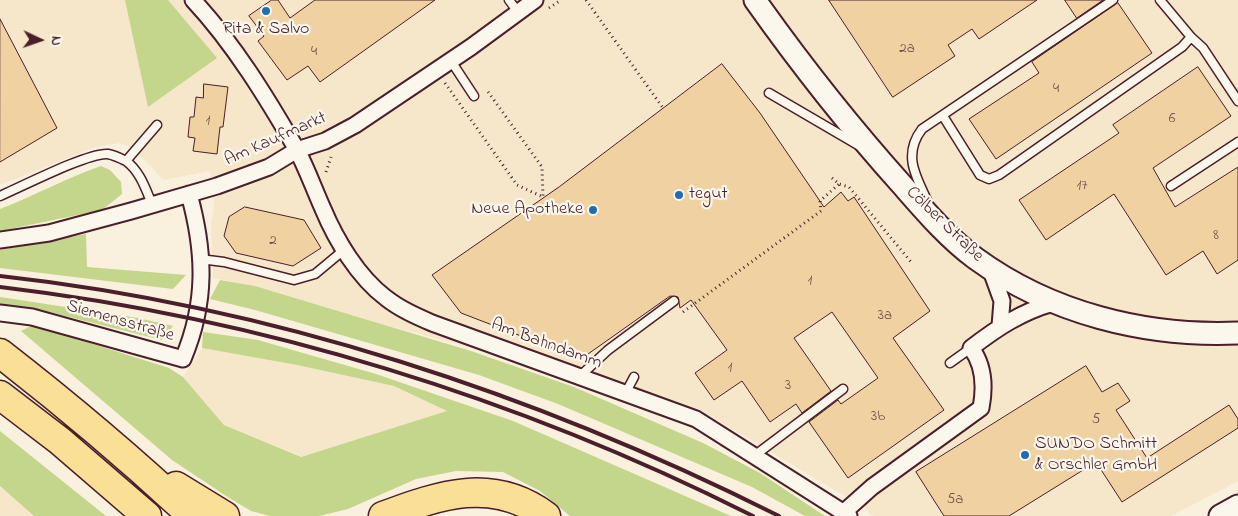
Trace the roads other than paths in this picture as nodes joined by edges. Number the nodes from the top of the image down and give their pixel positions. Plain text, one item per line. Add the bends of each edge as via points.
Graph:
1 (194, 0) edge
2 (535, 0) edge
3 (755, 0) edge
4 (1113, 0) edge
5 (1160, 0) edge
6 (514, 6) edge
7 (1190, 37) junction
8 (451, 61) junction
9 (769, 93) dead end
10 (474, 96) dead end
11 (1238, 101) edge
12 (943, 116) junction
13 (157, 125) dead end
14 (1238, 142) edge
15 (297, 150) junction
16 (872, 152) junction
17 (126, 161) junction
18 (1171, 186) dead end
19 (189, 194) junction
20 (0, 196) edge
21 (152, 204) junction
22 (936, 223) junction
23 (0, 240) edge
24 (345, 249) junction
25 (200, 259) junction
26 (990, 268) junction
27 (674, 301) dead end
28 (1053, 303) junction
29 (0, 313) edge
30 (1000, 326) junction
31 (1238, 333) edge
32 (971, 348) junction
33 (0, 354) edge
34 (950, 363) dead end
35 (634, 377) dead end
36 (579, 378) junction
37 (843, 389) dead end
38 (625, 394) junction
39 (0, 395) edge
40 (754, 456) junction
41 (132, 460) junction
42 (1238, 506) edge
43 (847, 514) edge
44 (147, 516) edge
45 (192, 516) edge
46 (225, 516) edge
47 (383, 516) edge
48 (428, 516) edge
49 (524, 516) edge
50 (546, 516) edge
51 (1220, 516) edge

1 - 15 street, Am Bahndamm via 265,97
2 - 6 street, Am Kaufmarkt
3 - 16 street, Cölber Straße
4 - 12 lane
5 - 7 lane
6 - 8 street, Am Kaufmarkt
7 - 11 lane via 1203,48
7 - 12 lane via 1174,53 989,179 980,175
8 - 10 lane
8 - 15 street, Am Kaufmarkt via 355,125
9 - 16 lane via 842,138
12 - 22 lane via 922,129 916,137 911,159
13 - 17 lane
14 - 18 lane
15 - 19 street, Am Kaufmarkt via 269,167
15 - 24 street, Am Bahndamm
16 - 22 street, Cölber Straße
17 - 20 lane via 110,154 100,155
17 - 21 lane via 136,170
19 - 21 street, Am Kaufmarkt
19 - 25 street, Siemensstraße
21 - 23 street, Am Kaufmarkt via 49,233
22 - 26 street, Cölber Straße
24 - 25 lane via 314,274 294,280
24 - 36 street, Am Bahndamm via 368,280 405,311
25 - 29 street, Siemensstraße via 201,298 194,333 183,358 32,317
26 - 28 street, Cölber Straße
26 - 30 street via 1002,301
27 - 36 lane via 608,350
28 - 30 street via 1031,309
28 - 31 street, Cölber Straße via 1081,313 1157,329
30 - 32 street
32 - 34 lane
32 - 43 street, Am Bahndamm via 977,356 982,377 981,408 872,487
33 - 41 highway
35 - 38 lane
36 - 38 street, Am Bahndamm
37 - 40 lane
38 - 40 street, Am Bahndamm via 696,419
39 - 44 highway
40 - 43 street, Am Bahndamm
41 - 45 highway
41 - 46 highway
42 - 51 street
47 - 50 highway via 431,498 468,492 512,498
48 - 49 highway via 449,507 483,504

